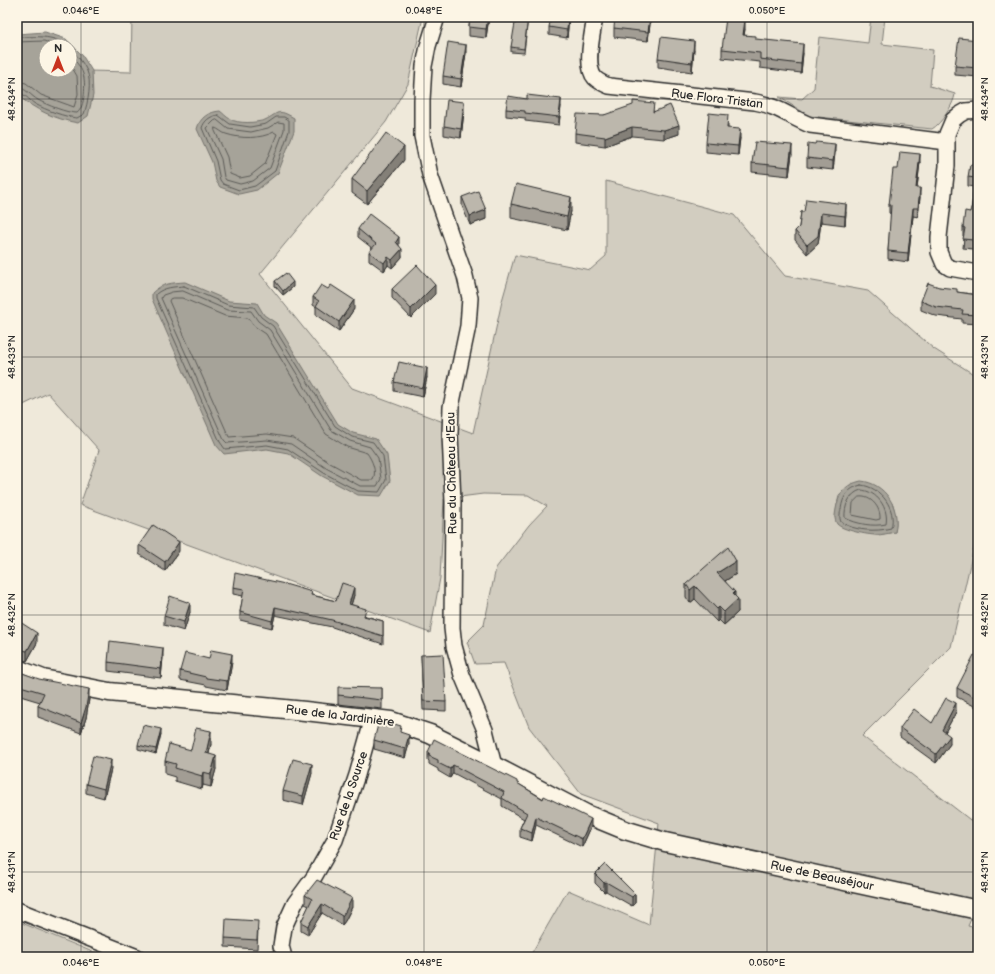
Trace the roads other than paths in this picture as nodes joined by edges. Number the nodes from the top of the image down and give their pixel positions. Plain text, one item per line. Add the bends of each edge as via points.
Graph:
1 (437, 17) edge
2 (595, 17) edge
3 (978, 110) edge
4 (947, 142) junction
5 (978, 273) edge
6 (17, 669) edge
7 (374, 718) junction
8 (494, 766) junction
9 (665, 842) joint
10 (17, 910) edge
11 (978, 910) edge
12 (137, 957) edge
13 (284, 957) edge

1 - 8 street, Rue du Château d'Eau via 424,66 422,136 430,175 470,298 468,326 451,407 452,628 462,675 485,730
2 - 4 street, Rue Flora Tristan via 590,67 595,78 609,86 755,102 776,107 810,125
3 - 4 street via 966,111 953,120 947,134
4 - 5 street via 939,252 944,264 950,268
6 - 7 street, Rue de la Jardinière via 43,679 109,692
7 - 8 street, Rue de la Jardinière via 430,734
7 - 13 street, Rue de la Source via 335,840 314,877 295,903 284,927 281,946
8 - 9 street, Rue de la Jardinière via 586,814 625,830
9 - 11 street, Rue de Beauséjour
10 - 12 street

